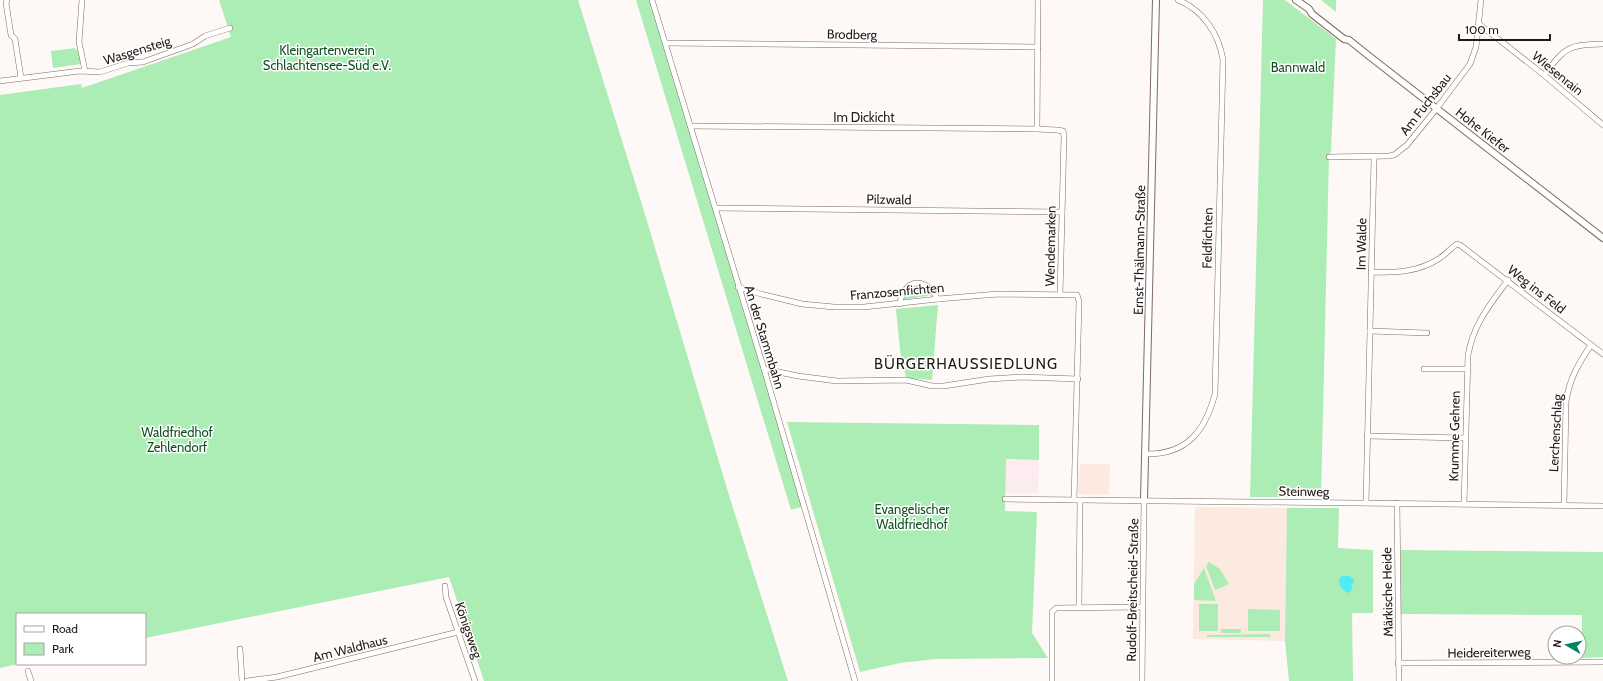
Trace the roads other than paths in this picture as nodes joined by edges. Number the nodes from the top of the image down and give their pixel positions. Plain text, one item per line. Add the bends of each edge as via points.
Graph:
1 (7, 0) edge
2 (82, 0) edge
3 (652, 0) edge
4 (1038, 0) edge
5 (1156, 0) edge
6 (1178, 0) edge
7 (1296, 0) edge
8 (1481, 0) edge
9 (1479, 24) junction
10 (230, 28) dead end
11 (666, 43) junction
12 (1603, 44) edge
13 (1038, 47) junction
14 (85, 71) junction
15 (1544, 75) junction
16 (21, 78) junction
17 (0, 81) edge
18 (1437, 108) junction
19 (1603, 125) edge
20 (690, 126) junction
21 (1037, 129) junction
22 (1329, 157) dead end
23 (1374, 158) junction
24 (716, 208) junction
25 (1062, 212) junction
26 (1603, 238) edge
27 (1371, 272) junction
28 (1508, 280) junction
29 (738, 287) junction
30 (1060, 295) junction
31 (938, 298) junction
32 (900, 304) junction
33 (1370, 331) junction
34 (1427, 333) dead end
35 (1591, 345) junction
36 (1603, 354) edge
37 (764, 369) junction
38 (1424, 369) dead end
39 (1467, 369) junction
40 (1078, 379) junction
41 (1367, 436) junction
42 (1465, 438) junction
43 (1145, 454) junction
44 (1005, 499) dead end
45 (1077, 500) junction
46 (1144, 500) junction
47 (1366, 503) junction
48 (1397, 503) junction
49 (1464, 504) junction
50 (1564, 505) junction
51 (1603, 506) edge
52 (445, 586) dead end
53 (1079, 607) junction
54 (1142, 607) junction
55 (458, 632) junction
56 (240, 648) dead end
57 (1603, 662) edge
58 (1398, 663) junction
59 (28, 671) dead end
60 (30, 681) edge
61 (242, 681) edge
62 (247, 681) edge
63 (475, 681) edge
64 (855, 681) edge
65 (1052, 681) edge
66 (1142, 681) edge
67 (1399, 681) edge

1 - 16 street via 11,35 15,39
2 - 14 street via 79,42
3 - 11 street, An der Stammbahn
4 - 13 street
5 - 43 street, Ernst-Thälmann-Straße
6 - 43 street, Feldfichten via 1195,10 1210,26 1218,40 1222,60 1215,394 1204,422 1188,442 1167,453
7 - 18 street, Hohe Kiefer via 1314,11
8 - 9 street, Am Fuchsbau
9 - 15 street, Wiesenrain
9 - 18 street, Am Fuchsbau via 1474,56 1470,64
10 - 14 street, Wasgensteig via 143,62 128,63 98,73
11 - 13 street, Brodberg
11 - 20 street, An der Stammbahn
12 - 15 street via 1581,44 1568,48
13 - 21 street
14 - 16 street, Wasgensteig
15 - 19 street, Wiesenrain
16 - 17 street, Wasgensteig
18 - 23 street, Am Fuchsbau via 1407,145 1389,156
18 - 26 street, Hohe Kiefer
20 - 21 street, Im Dickicht
20 - 24 street, An der Stammbahn
21 - 25 street, Wendemarken via 1063,131
22 - 23 street, Am Fuchsbau
23 - 27 street, Im Walde
24 - 25 street, Pilzwald
24 - 29 street, An der Stammbahn
25 - 30 street, Wendemarken
27 - 28 street, Weg ins Feld via 1394,273 1420,268 1441,258 1457,244
27 - 33 street, Im Walde
28 - 35 street, Weg ins Feld
28 - 39 street, Krumme Gehren via 1475,330
29 - 32 street, Franzosenfichten via 802,304 834,307
29 - 37 street, An der Stammbahn
30 - 31 street, Franzosenfichten via 998,294
30 - 40 street, Wendemarken via 1073,294 1079,298
31 - 32 street, Franzosenfichten
31 - 32 street via 926,285 914,284 903,291
33 - 34 street
33 - 41 street, Im Walde
35 - 36 street, Weg ins Feld
35 - 50 street, Lerchenschlag via 1575,370 1567,392
37 - 40 street via 838,381 906,380 932,386 1008,378
37 - 64 street, An der Stammbahn
38 - 39 street
39 - 42 street, Krumme Gehren
40 - 45 street, Wendemarken
41 - 42 street
41 - 47 street, Im Walde
42 - 49 street, Krumme Gehren
43 - 46 street, Ernst-Thälmann-Straße
44 - 45 street, Steinweg
45 - 46 street, Steinweg
45 - 53 street, Wendemarken
46 - 47 street, Steinweg
46 - 54 street, Rudolf-Breitscheid-Straße
47 - 48 street, Steinweg
48 - 49 street, Steinweg
48 - 58 street, Märkische Heide
49 - 50 street, Steinweg
50 - 51 street, Steinweg
52 - 55 street, Königsweg via 446,597
53 - 54 street
53 - 65 street via 1059,607 1052,612
54 - 66 street, Rudolf-Breitscheid-Straße
55 - 62 street, Am Waldhaus via 277,677
55 - 63 street, Königsweg
56 - 61 street
57 - 58 street, Heidereiterweg
58 - 67 street, Märkische Heide
59 - 60 street

